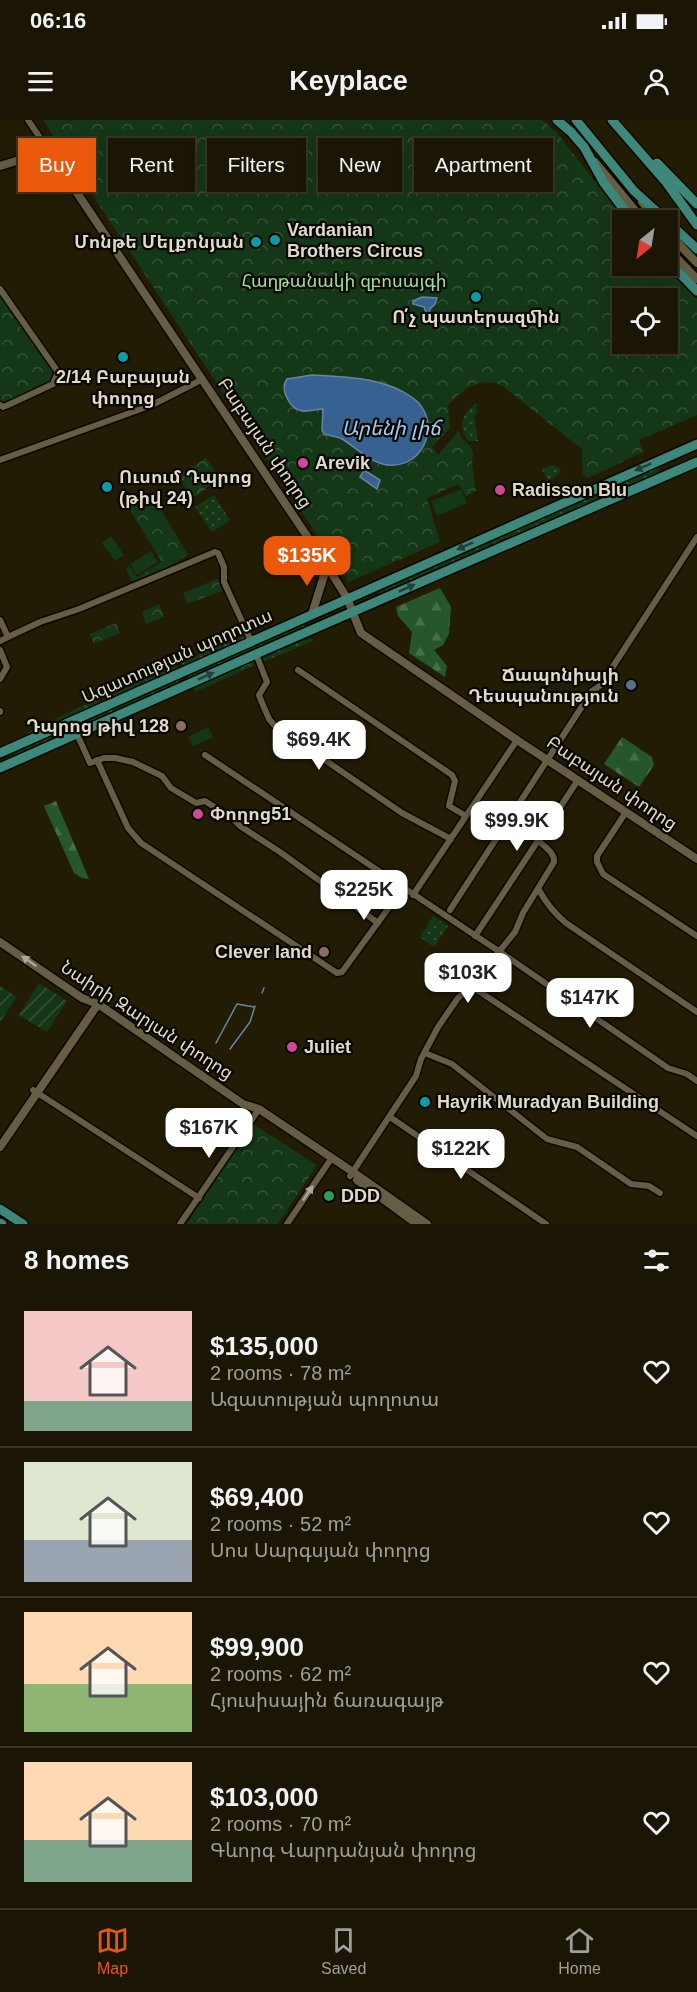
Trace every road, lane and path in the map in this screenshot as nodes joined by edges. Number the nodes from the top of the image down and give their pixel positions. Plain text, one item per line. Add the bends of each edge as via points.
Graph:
1 (28, 120) edge
2 (557, 120) edge
3 (576, 120) edge
4 (612, 120) edge
5 (41, 138) edge
6 (630, 140) junction
7 (584, 147) junction
8 (18, 161) edge
9 (0, 166) edge
10 (634, 190) junction
11 (78, 192) edge
12 (697, 204) edge
13 (624, 210) edge
14 (635, 210) edge
15 (649, 210) edge
16 (655, 210) edge
17 (697, 225) edge
18 (678, 231) edge
19 (678, 243) edge
20 (697, 249) edge
21 (678, 259) edge
22 (697, 263) edge
23 (678, 271) edge
24 (697, 279) edge
25 (0, 289) edge
26 (697, 291) edge
27 (203, 379) junction
28 (0, 405) edge
29 (697, 444) edge
30 (0, 460) edge
31 (697, 461) edge
32 (697, 537) edge
33 (327, 566) junction
34 (347, 598) junction
35 (353, 612) junction
36 (312, 614) junction
37 (0, 620) edge
38 (8, 637) junction
39 (0, 641) edge
40 (251, 641) junction
41 (0, 650) edge
42 (256, 654) junction
43 (298, 669) dead end
44 (0, 679) edge
45 (77, 734) junction
46 (517, 740) junction
47 (0, 752) edge
48 (205, 755) dead end
49 (97, 760) junction
50 (548, 760) junction
51 (0, 768) edge
52 (578, 780) junction
53 (626, 812) junction
54 (466, 816) junction
55 (451, 839) junction
56 (539, 841) junction
57 (697, 859) edge
58 (403, 888) junction
59 (539, 890) junction
60 (413, 895) junction
61 (450, 910) dead end
62 (378, 922) junction
63 (476, 936) junction
64 (697, 936) edge
65 (0, 942) edge
66 (500, 952) junction
67 (471, 986) junction
68 (96, 1002) junction
69 (697, 1012) edge
70 (425, 1053) junction
71 (697, 1081) edge
72 (35, 1091) junction
73 (258, 1111) junction
74 (390, 1117) junction
75 (697, 1136) edge
76 (0, 1139) edge
77 (0, 1146) edge
78 (329, 1162) junction
79 (352, 1174) junction
80 (660, 1193) dead end
81 (199, 1198) junction
82 (0, 1209) edge
83 (23, 1224) edge
84 (180, 1224) edge
85 (287, 1224) edge
86 (417, 1224) edge
87 (427, 1224) edge
88 (546, 1224) edge

1 - 5 street, Բաբայան փողոց
2 - 7 main road
3 - 10 main road
4 - 6 main road
6 - 12 main road
6 - 17 main road
7 - 13 main road
7 - 14 street
8 - 9 street
10 - 15 street
10 - 16 main road
11 - 27 street, Բաբայան փողոց
18 - 20 main road
19 - 22 street
21 - 24 street
23 - 26 main road
25 - 28 street via 58,372 53,384
27 - 30 street via 152,405
27 - 33 street, Բաբայան փողոց
29 -> 34 main road, Ազատության պողոտա
35 -> 31 main road, Ազատության պողոտա
32 - 50 street
33 - 34 street, Բաբայան փողոց
33 - 36 street
34 - 35 street, Բաբայան փողոց
34 - 36 main road, Ազատության պողոտա
35 - 42 main road, Ազատության պողոտա
35 - 46 street, Բաբայան փողոց via 361,633
36 - 40 main road, Ազատության պողոտա
37 - 38 street
38 - 39 street
38 - 40 street via 217,552 224,567 224,582
40 - 47 main road, Ազատության պողոտա
41 - 44 street via 7,667
45 -> 42 main road, Ազատության պողոտա
42 - 55 street via 267,682 260,698 271,723 402,813
43 - 54 street via 452,775 455,781 449,806
45 - 49 street via 90,763
45 - 51 main road, Ազատության պողոտա
46 - 50 street, Բաբայան փողոց
46 - 54 street
48 - 58 street
49 - 62 street via 133,762 162,777 171,788 196,803 205,801
49 - 62 street via 128,828 141,843 337,973 342,972
50 - 52 street, Բաբայան փողոց
50 - 61 street
52 - 53 street, Բաբայան փողոց
52 - 56 street
53 - 57 street, Բաբայան փողոց
53 - 64 street via 597,855 603,874
54 - 55 street
55 - 60 street
56 - 59 street via 552,854 554,862
56 - 63 street
58 - 60 street
58 - 62 street
59 - 66 street
59 - 69 street via 553,912 566,923
60 - 63 street
63 - 66 street
68 -> 65 street, Նաիրի Զարյան փողոց via 82,998
66 - 67 street
66 - 71 street via 668,1068
67 - 70 street via 458,998
67 - 75 street
68 - 72 street
68 - 73 street, Նաիրի Զարյան փողոց
70 - 74 street via 416,1076
70 - 80 street via 452,1064 547,1139 577,1147 631,1184 649,1186
72 - 76 street
72 - 77 street
72 - 81 street
73 - 78 street, Նաիրի Զարյան փողոց
73 - 79 street, Նաիրի Զարյան փողոց
73 - 81 street
74 - 79 street
74 - 88 street
78 - 79 street, Նաիրի Զարյան փողոց
85 -> 78 street
79 - 86 street, Նաիրի Զարյան փողոց
79 - 87 street, Նաիրի Զարյան փողոց
81 - 84 street
82 - 83 main road

